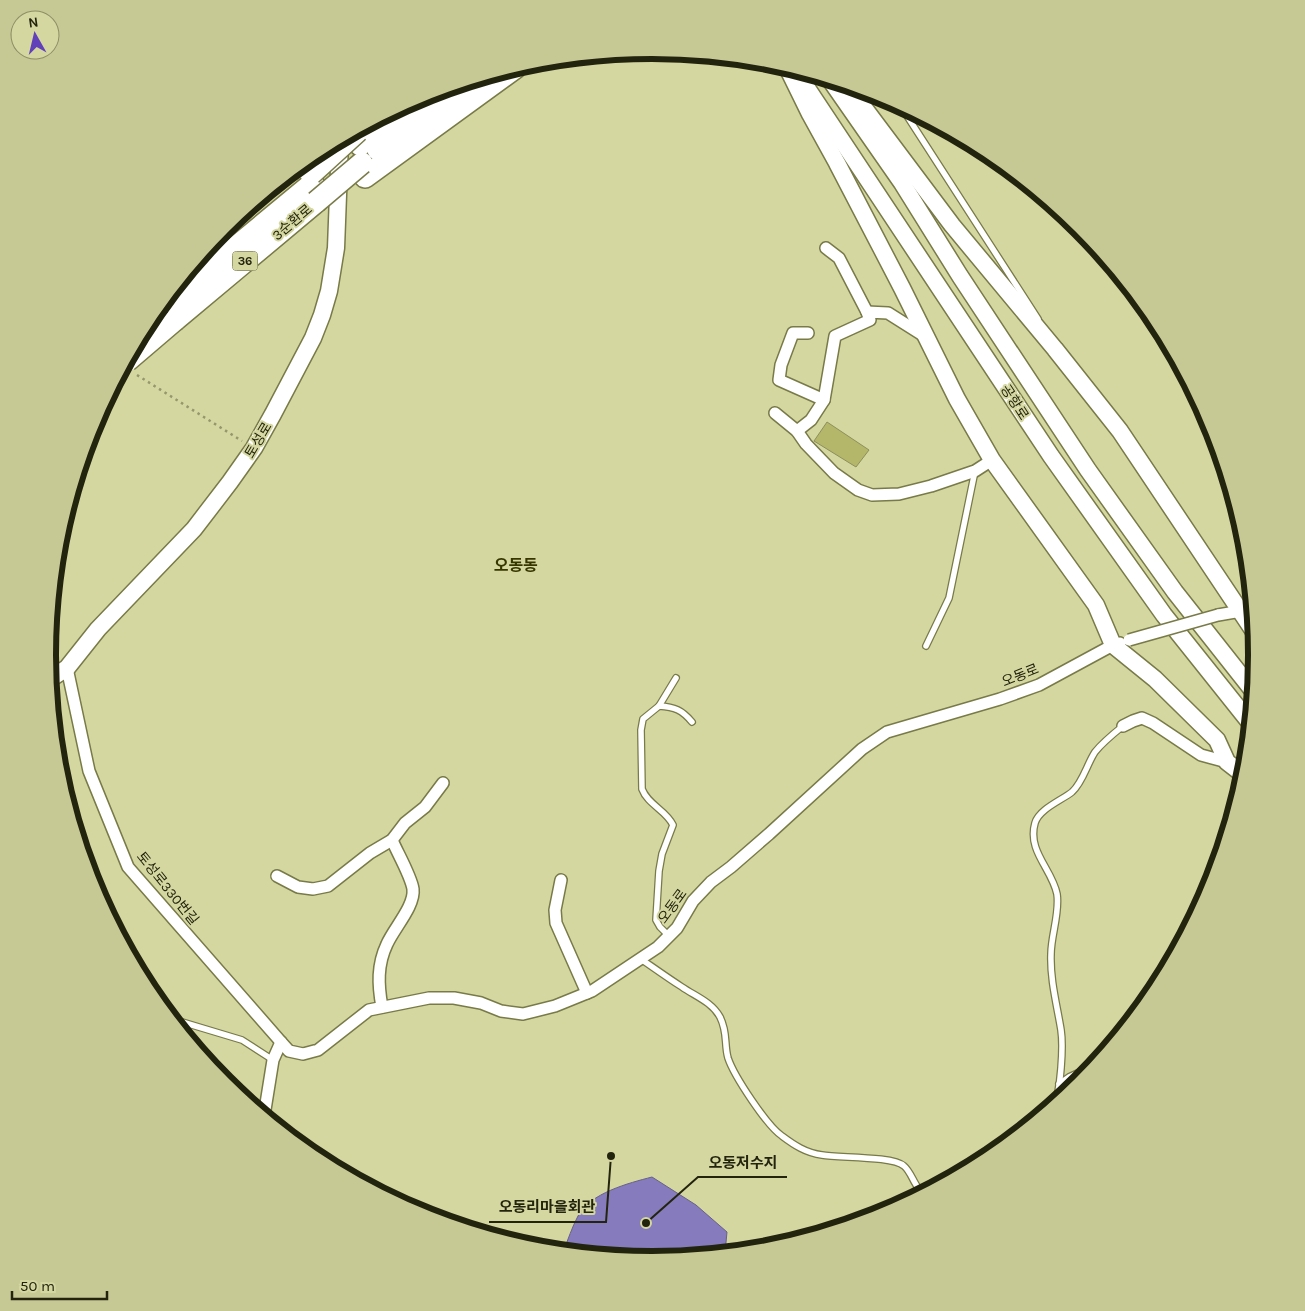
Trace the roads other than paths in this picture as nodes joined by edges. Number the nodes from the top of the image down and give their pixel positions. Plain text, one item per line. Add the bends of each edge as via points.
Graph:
1 (792, 76) edge
2 (800, 78) edge
3 (482, 85) edge
4 (838, 89) edge
5 (854, 95) edge
6 (433, 101) edge
7 (908, 117) edge
8 (392, 119) edge
9 (358, 148) edge
10 (314, 193) junction
11 (826, 248) dead end
12 (173, 310) junction
13 (867, 312) junction
14 (164, 314) edge
15 (808, 333) dead end
16 (926, 338) junction
17 (1055, 349) junction
18 (132, 368) edge
19 (824, 400) junction
20 (775, 412) dead end
21 (797, 431) junction
22 (992, 460) junction
23 (975, 471) junction
24 (1247, 614) edge
25 (1113, 645) junction
26 (926, 646) dead end
27 (67, 668) junction
28 (57, 674) edge
29 (676, 678) dead end
30 (1248, 684) edge
31 (659, 706) junction
32 (1245, 717) edge
33 (692, 722) dead end
34 (1123, 726) joint
35 (1227, 762) junction
36 (1237, 770) edge
37 (443, 783) dead end
38 (392, 840) junction
39 (277, 876) dead end
40 (561, 880) dead end
41 (669, 936) junction
42 (641, 959) junction
43 (588, 993) junction
44 (382, 1007) junction
45 (182, 1022) edge
46 (281, 1042) junction
47 (274, 1060) junction
48 (1078, 1073) edge
49 (1059, 1084) junction
50 (1058, 1093) edge
51 (265, 1109) edge
52 (919, 1189) edge

1 - 16 main road
2 - 32 main road, 공항로 via 1051,456 1164,616
3 - 9 highway
4 - 30 main road, 공항로 via 1088,470 1175,592
5 - 17 main road via 952,225
6 - 9 highway, 3순환로 / 36
7 - 17 lane via 1031,306
8 - 9 highway, 3순환로 / 36
9 - 10 highway
9 - 10 highway, 3순환로 / 36
9 - 27 main road, 토성로 via 322,315 254,448 194,529 98,629
10 - 12 highway
10 - 12 highway, 3순환로 / 36 via 191,284
11 - 13 street via 839,258
12 - 14 highway, 3순환로 / 36
12 - 18 highway, 3순환로 / 36, bridge
13 - 16 street via 888,313
13 - 19 street via 870,320 835,336
15 - 19 street via 792,333 779,380
16 - 22 main road
17 - 24 main road via 1120,431
19 - 21 street via 812,420
20 - 21 street
21 - 23 street via 834,473 858,490 872,495 899,494
22 - 23 street
22 - 25 main road via 1096,605
23 - 26 lane via 949,598
24 - 25 street, 오동로, bridge via 1218,615
25 - 35 main road via 1155,679 1217,740
25 - 41 street, 오동로 via 1039,684 1000,699 887,732 862,749 711,882
27 - 28 main road, 토성로
27 - 46 street, 토성로330번길 via 89,771 128,867
29 - 31 lane
31 - 33 lane via 683,712
31 - 41 lane via 643,719 641,774 646,798 669,817 673,825 662,854 656,920
34 - 35 street via 1142,718 1200,755
34 - 49 lane via 1095,752 1073,792 1035,821 1038,855 1057,893 1051,955 1061,1032
35 - 36 main road
37 - 38 street via 425,807 405,823
38 - 39 street via 328,886 298,887
38 - 44 street via 413,889 406,912 387,943 381,960 378,982
40 - 43 street via 556,923
41 - 42 street, 오동로
42 - 43 street, 오동로
42 - 52 lane via 713,1008 726,1035 728,1058 746,1092 779,1135 804,1151 824,1156 900,1163
43 - 44 street, 오동로 via 523,1014 454,998 429,998
44 - 46 street, 오동로 via 369,1010 318,1050 303,1054 289,1050
45 - 47 lane via 242,1040
46 - 47 street
47 - 51 street
48 - 49 lane
49 - 50 lane

